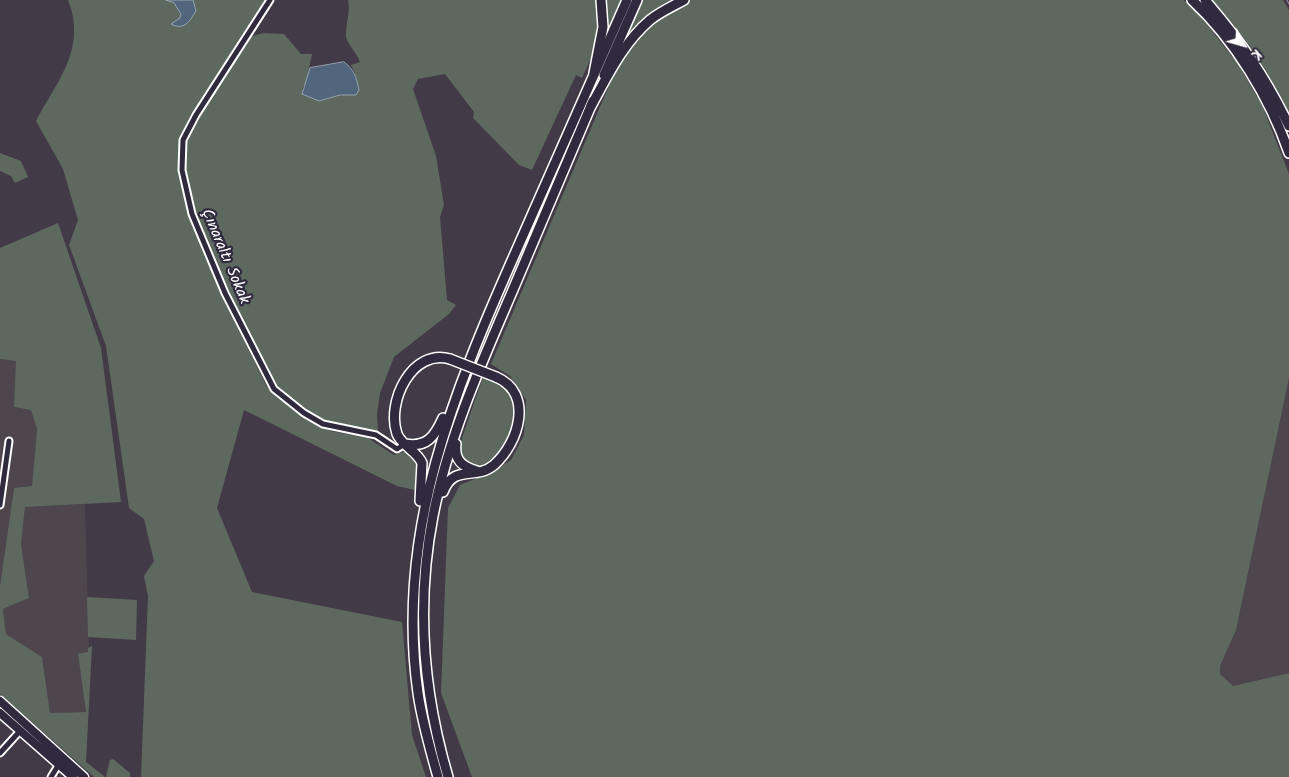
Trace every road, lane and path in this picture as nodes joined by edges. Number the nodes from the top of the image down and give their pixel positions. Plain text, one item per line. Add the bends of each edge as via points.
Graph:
1 (270, 0) edge
2 (602, 0) edge
3 (627, 0) edge
4 (637, 0) edge
5 (684, 0) edge
6 (1192, 0) edge
7 (1205, 0) edge
8 (594, 73) junction
9 (591, 106) junction
10 (1289, 126) edge
11 (1289, 153) edge
12 (470, 356) junction
13 (466, 404) junction
14 (8, 441) dead end
15 (405, 444) junction
16 (479, 472) junction
17 (0, 505) edge
18 (433, 516) junction
19 (415, 581) junction
20 (0, 701) edge
21 (0, 713) edge
22 (20, 731) junction
23 (0, 753) edge
24 (59, 764) junction
25 (51, 777) edge
26 (73, 777) edge
27 (84, 777) edge
28 (438, 777) edge
29 (448, 777) edge

1 - 15 street, Çınaraltı Sokak via 196,115 184,140 182,170 192,214 225,293 274,389 324,424 376,435 397,449
2 - 8 highway via 603,27
3 - 8 highway
4 - 9 highway
5 - 9 highway via 652,19 624,47
6 - 11 highway via 1228,41 1263,94
7 - 10 highway via 1235,35 1268,84
8 - 12 highway
9 - 13 highway
12 - 15 highway via 434,436 422,445
12 - 19 highway via 430,480
13 - 16 highway via 456,456 463,465
13 - 18 highway via 445,466
14 - 17 street
15 - 16 highway, bridge via 397,433 394,418 404,382 416,367 428,359 438,356 450,359 506,382 518,400 519,414 506,451 494,465
15 - 19 highway via 420,459 423,468
16 - 18 highway via 461,474 450,480
18 - 29 highway via 423,630 431,704
19 - 28 highway via 418,692
20 - 27 main road
21 - 22 main road
22 - 23 street
22 - 24 main road
24 - 25 street
24 - 26 main road

